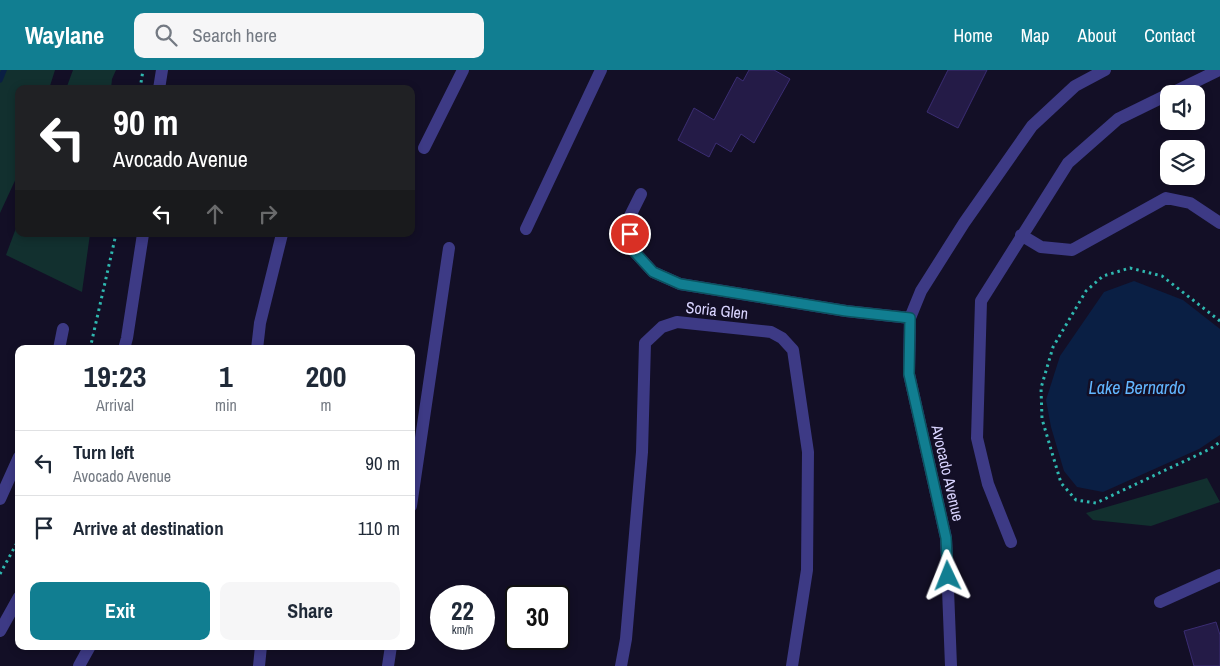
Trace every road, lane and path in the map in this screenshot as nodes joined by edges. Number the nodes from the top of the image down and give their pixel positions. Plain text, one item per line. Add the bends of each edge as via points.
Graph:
1 (142, 70) edge
2 (162, 70) edge
3 (463, 70) edge
4 (601, 70) edge
5 (1105, 70) edge
6 (1219, 70) edge
7 (140, 85) edge
8 (160, 85) edge
9 (1188, 85) edge
10 (1160, 99) edge
11 (424, 148) dead end
12 (641, 194) dead end
13 (1220, 223) edge
14 (526, 229) dead end
15 (1021, 235) junction
16 (115, 237) edge
17 (143, 237) edge
18 (281, 237) edge
19 (449, 248) dead end
20 (910, 318) junction
21 (1220, 320) edge
22 (63, 329) dead end
23 (60, 345) edge
24 (91, 345) edge
25 (125, 345) edge
26 (257, 345) edge
27 (1220, 442) edge
28 (15, 466) edge
29 (415, 479) edge
30 (0, 499) edge
31 (1011, 542) dead end
32 (15, 546) edge
33 (0, 574) edge
34 (1220, 574) edge
35 (1160, 602) dead end
36 (15, 604) edge
37 (0, 631) edge
38 (88, 650) edge
39 (261, 650) edge
40 (390, 650) edge
41 (79, 666) edge
42 (259, 666) edge
43 (388, 666) edge
44 (621, 666) edge
45 (792, 666) edge
46 (950, 666) edge

1 - 7 path
2 - 8 street
3 - 11 street
4 - 14 street
5 - 20 street, Avocado Avenue via 1075,86 1032,126 954,238 921,291
6 - 9 street
10 - 15 street via 1118,119 1068,163
12 - 20 street via 628,220 631,248 653,272 680,284
13 - 15 street via 1190,203 1166,198 1072,250 1041,246
15 - 31 street via 981,301 977,438 988,484
16 - 24 path
17 - 25 street
18 - 26 street
19 - 29 street
20 - 46 street, Avocado Avenue via 909,374 946,538
21 - 27 path via 1162,276 1130,268 1103,276 1086,291 1053,347 1041,388 1042,420 1061,484 1076,500 1096,503
22 - 23 street
28 - 30 street
32 - 33 path
34 - 35 street
36 - 37 street
38 - 41 street
39 - 42 street
40 - 43 street
44 - 45 street, Soria Glen via 642,452 645,342 662,327 677,322 771,332 782,338 792,350 808,452 807,570

